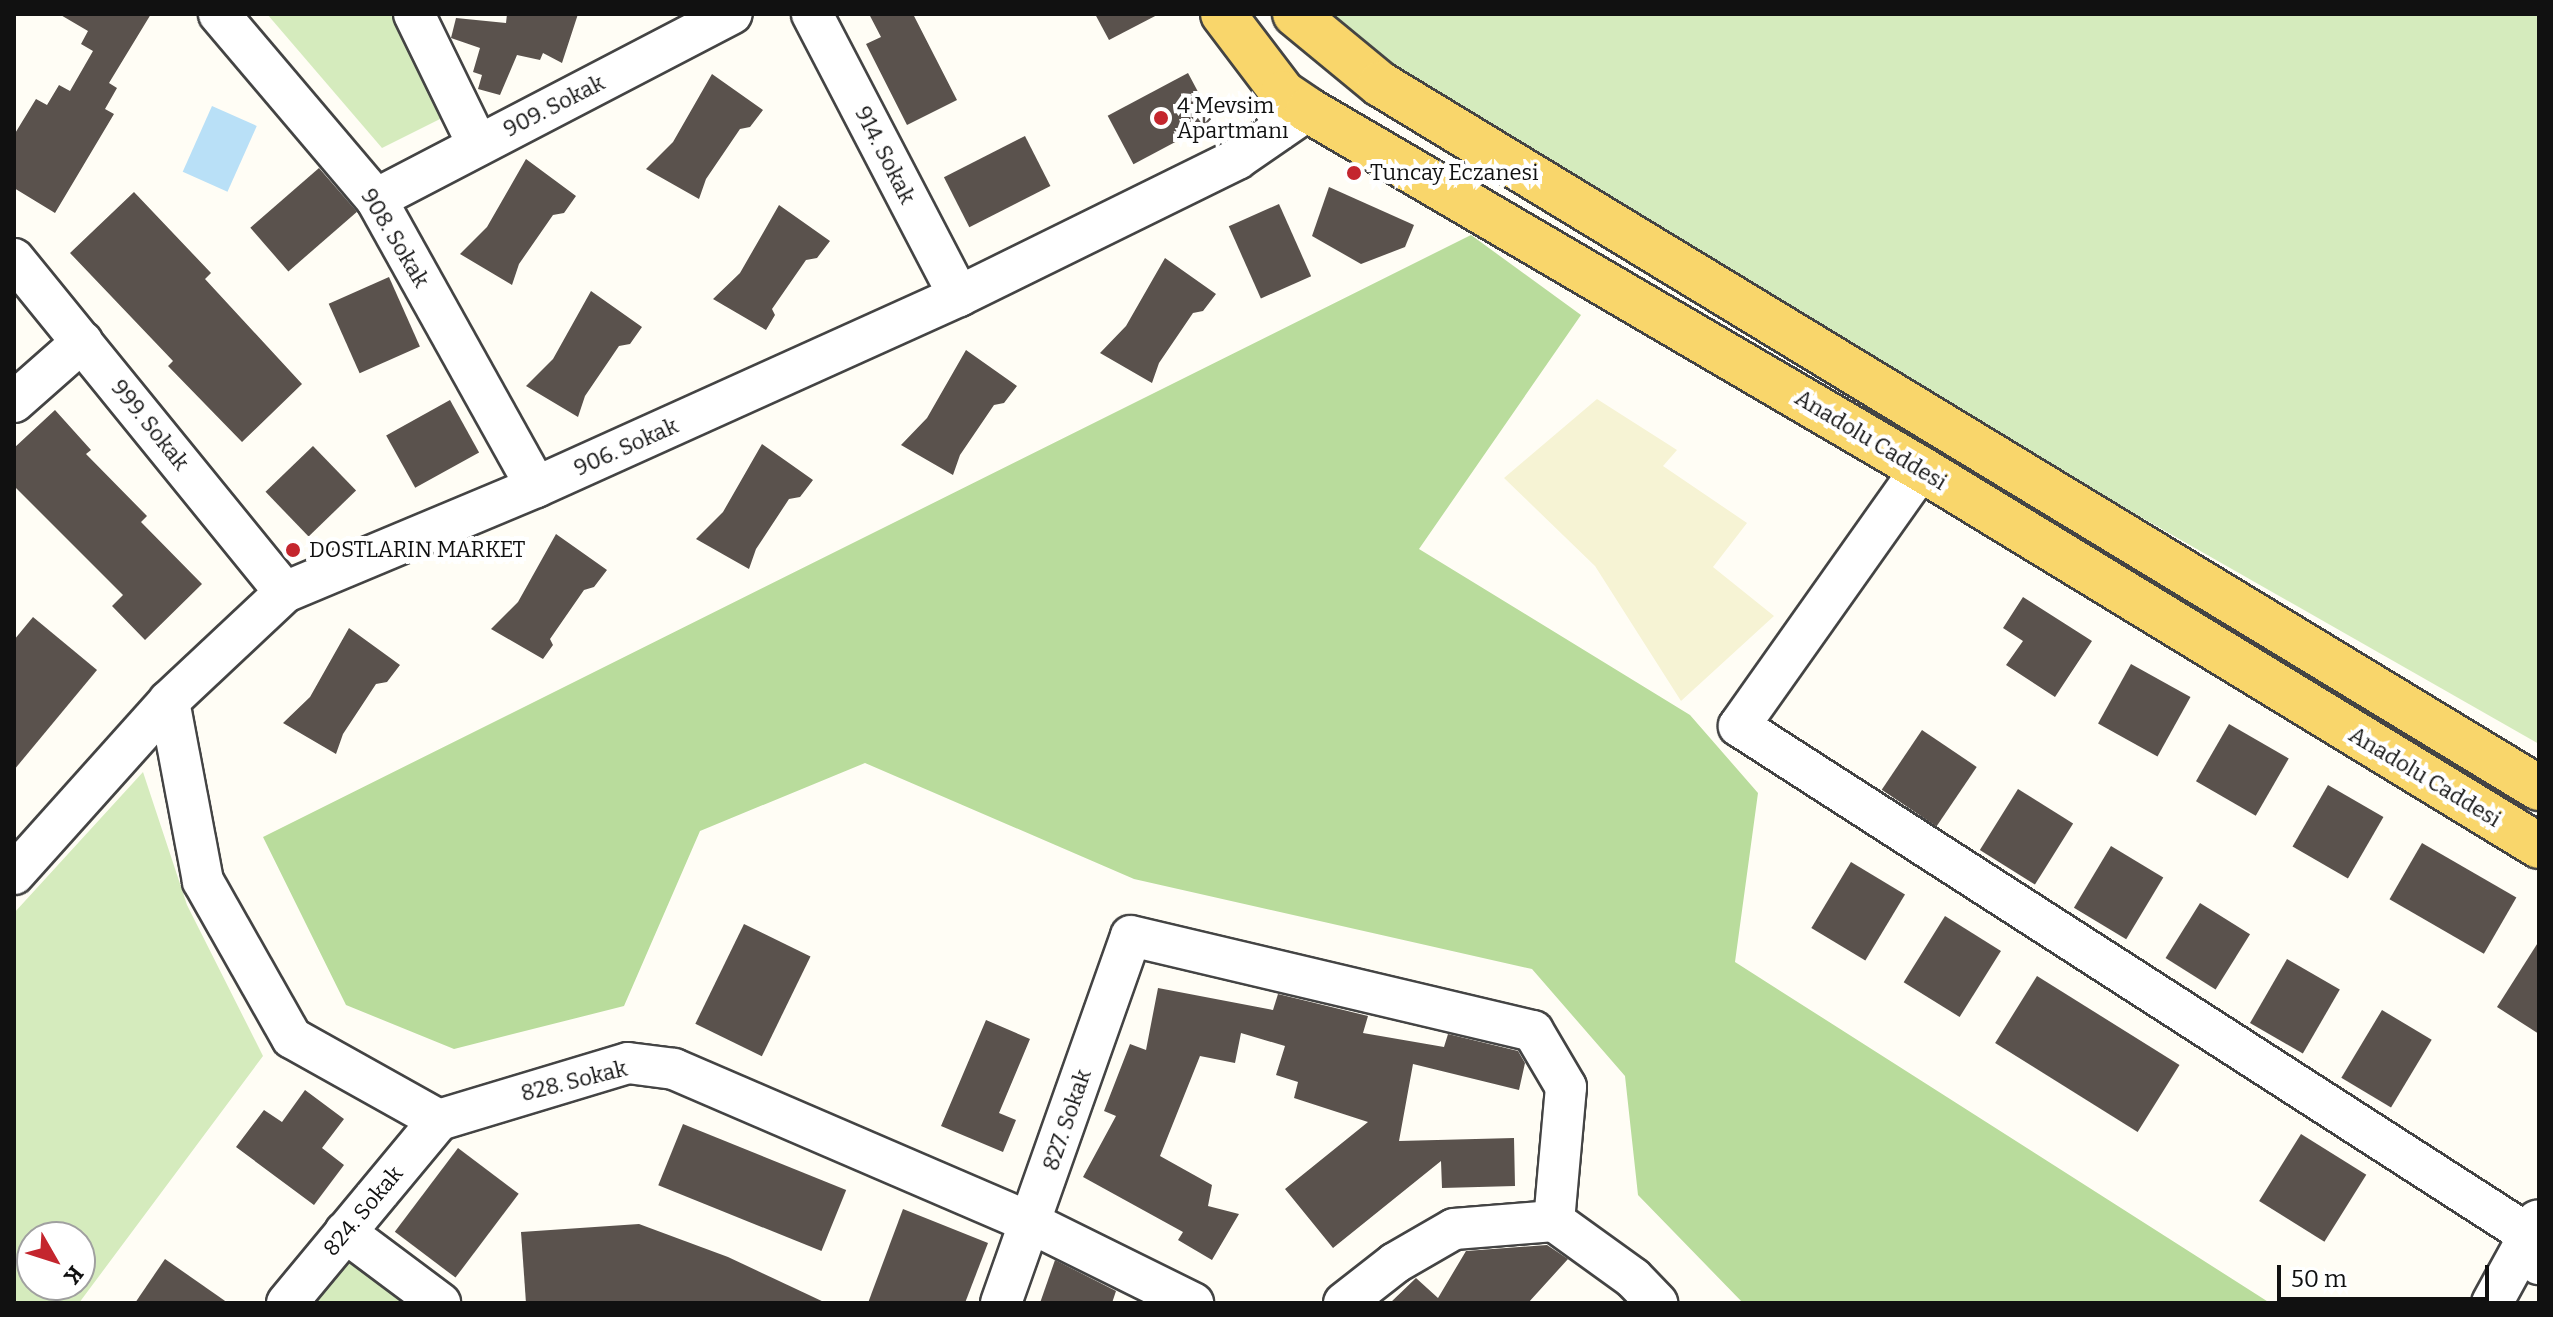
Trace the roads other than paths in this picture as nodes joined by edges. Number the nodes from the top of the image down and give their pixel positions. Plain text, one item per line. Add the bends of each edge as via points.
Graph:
1 (219, 14) edge
2 (414, 14) edge
3 (732, 14) edge
4 (812, 14) edge
5 (1223, 14) edge
6 (1295, 14) edge
7 (1308, 110) junction
8 (478, 145) junction
9 (376, 199) junction
10 (14, 259) edge
11 (959, 296) junction
12 (82, 342) junction
13 (14, 402) edge
14 (1921, 469) junction
15 (536, 487) junction
16 (285, 592) junction
17 (169, 701) junction
18 (2539, 788) edge
19 (2539, 846) edge
20 (14, 874) edge
21 (439, 1120) junction
22 (1554, 1221) junction
23 (1031, 1223) junction
24 (345, 1232) junction
25 (2536, 1239) edge
26 (287, 1303) edge
27 (440, 1303) edge
28 (1001, 1303) edge
29 (1193, 1303) edge
30 (1344, 1303) edge
31 (1657, 1303) edge
32 (2492, 1303) edge

1 - 9 street, 908. Sokak
2 - 8 street
3 - 8 street, 909. Sokak
4 - 11 street, 914. Sokak
5 - 7 main road, Anadolu Caddesi via 1283,93
6 - 18 main road via 1380,84
7 - 11 street, 906. Sokak via 1237,159
7 - 14 main road, Anadolu Caddesi
8 - 9 street, 909. Sokak
9 - 15 street, 908. Sokak
10 - 12 street, 999. Sokak
11 - 15 street, 906. Sokak
12 - 13 street
12 - 16 street, 999. Sokak
14 - 19 main road, Anadolu Caddesi
14 - 25 street via 1739,726
15 - 16 street, 906. Sokak
16 - 17 street, 906. Sokak
17 - 20 street, 906. Sokak
17 - 21 street via 203,881 292,1038
21 - 23 street, 828. Sokak via 628,1063 674,1069
21 - 24 street, 824. Sokak
22 - 23 street, 827. Sokak via 1566,1087 1533,1031 1131,936
22 - 30 street via 1454,1229 1395,1263
22 - 31 street via 1633,1278
23 - 28 street, 827. Sokak
23 - 29 street, 828. Sokak
24 - 26 street, 824. Sokak
24 - 27 street
25 - 32 street

